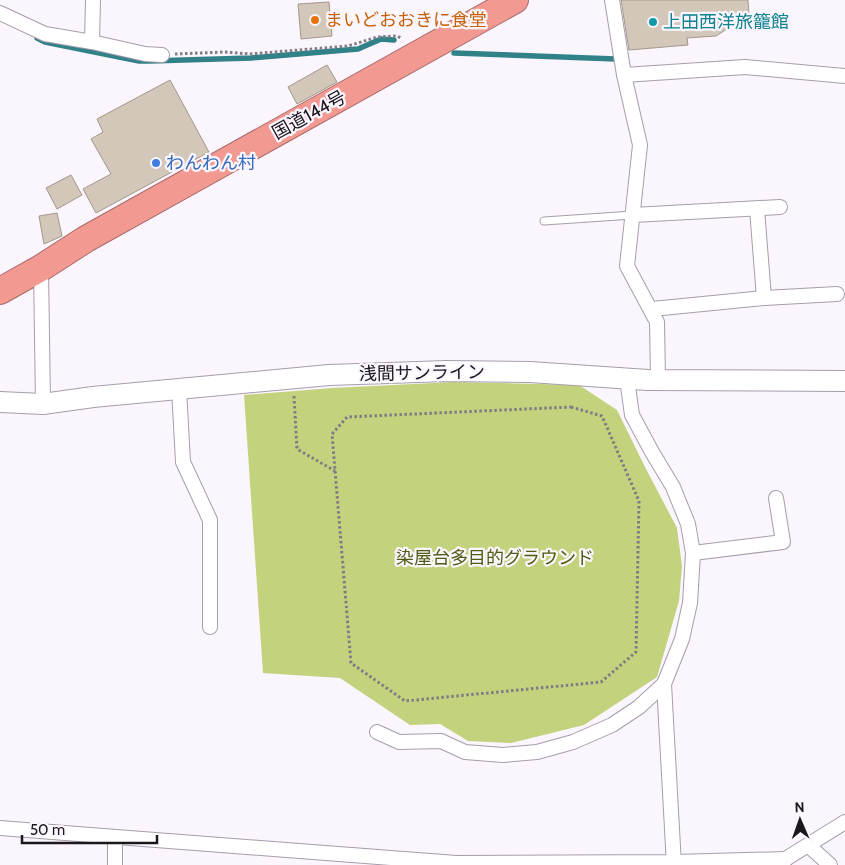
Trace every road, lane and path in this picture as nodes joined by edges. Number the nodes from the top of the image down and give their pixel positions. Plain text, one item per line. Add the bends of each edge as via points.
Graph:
1 (93, 0) edge
2 (514, 0) edge
3 (612, 0) edge
4 (0, 13) edge
5 (397, 36) dead end
6 (92, 42) junction
7 (162, 55) joint
8 (624, 76) junction
9 (845, 76) edge
10 (780, 207) dead end
11 (757, 209) junction
12 (633, 215) junction
13 (544, 221) dead end
14 (41, 268) junction
15 (0, 291) edge
16 (837, 294) dead end
17 (764, 298) junction
18 (652, 309) junction
19 (292, 378) junction
20 (627, 379) junction
21 (658, 380) junction
22 (845, 381) edge
23 (179, 389) junction
24 (0, 402) edge
25 (43, 404) junction
26 (335, 472) junction
27 (776, 498) dead end
28 (693, 553) junction
29 (210, 627) dead end
30 (664, 684) junction
31 (377, 732) dead end
32 (845, 822) edge
33 (0, 828) edge
34 (115, 837) junction
35 (809, 846) junction
36 (781, 862) edge
37 (674, 864) edge
38 (115, 865) edge
39 (830, 865) edge

1 - 6 street
2 - 14 highway, 国道144号 via 86,239
3 - 8 street
4 - 6 street via 46,34
5 - 7 path via 377,37 348,46 250,54
6 - 7 street
8 - 9 street via 745,67
8 - 12 street via 640,145
10 - 11 street
11 - 12 street
11 - 17 street
12 - 13 lane
12 - 18 street via 627,266
14 - 15 highway, 国道144号
14 - 25 street
16 - 17 street
17 - 18 street
18 - 21 street via 658,322
19 - 20 street, 浅間サンライン via 447,371 530,372
19 - 23 street, 浅間サンライン
19 - 26 path via 297,449
20 - 21 street, 浅間サンライン
20 - 28 street via 632,416 673,487 688,524
21 - 22 street, 浅間サンライン
23 - 25 street, 浅間サンライン
23 - 29 street via 182,462 210,520
24 - 25 street, 浅間サンライン
26 - 26 path via 332,434 347,417 571,407 602,416 639,501 636,652 601,682 405,701 351,663
27 - 28 street via 783,542
28 - 30 street via 690,603 682,639
30 - 31 street via 639,707 612,725 573,742 538,752 503,755 465,752 441,741 399,742
30 - 37 street
32 - 35 street
33 - 34 street
34 - 37 street via 456,863
34 - 38 street
35 - 36 street
35 - 39 street
36 - 37 street

